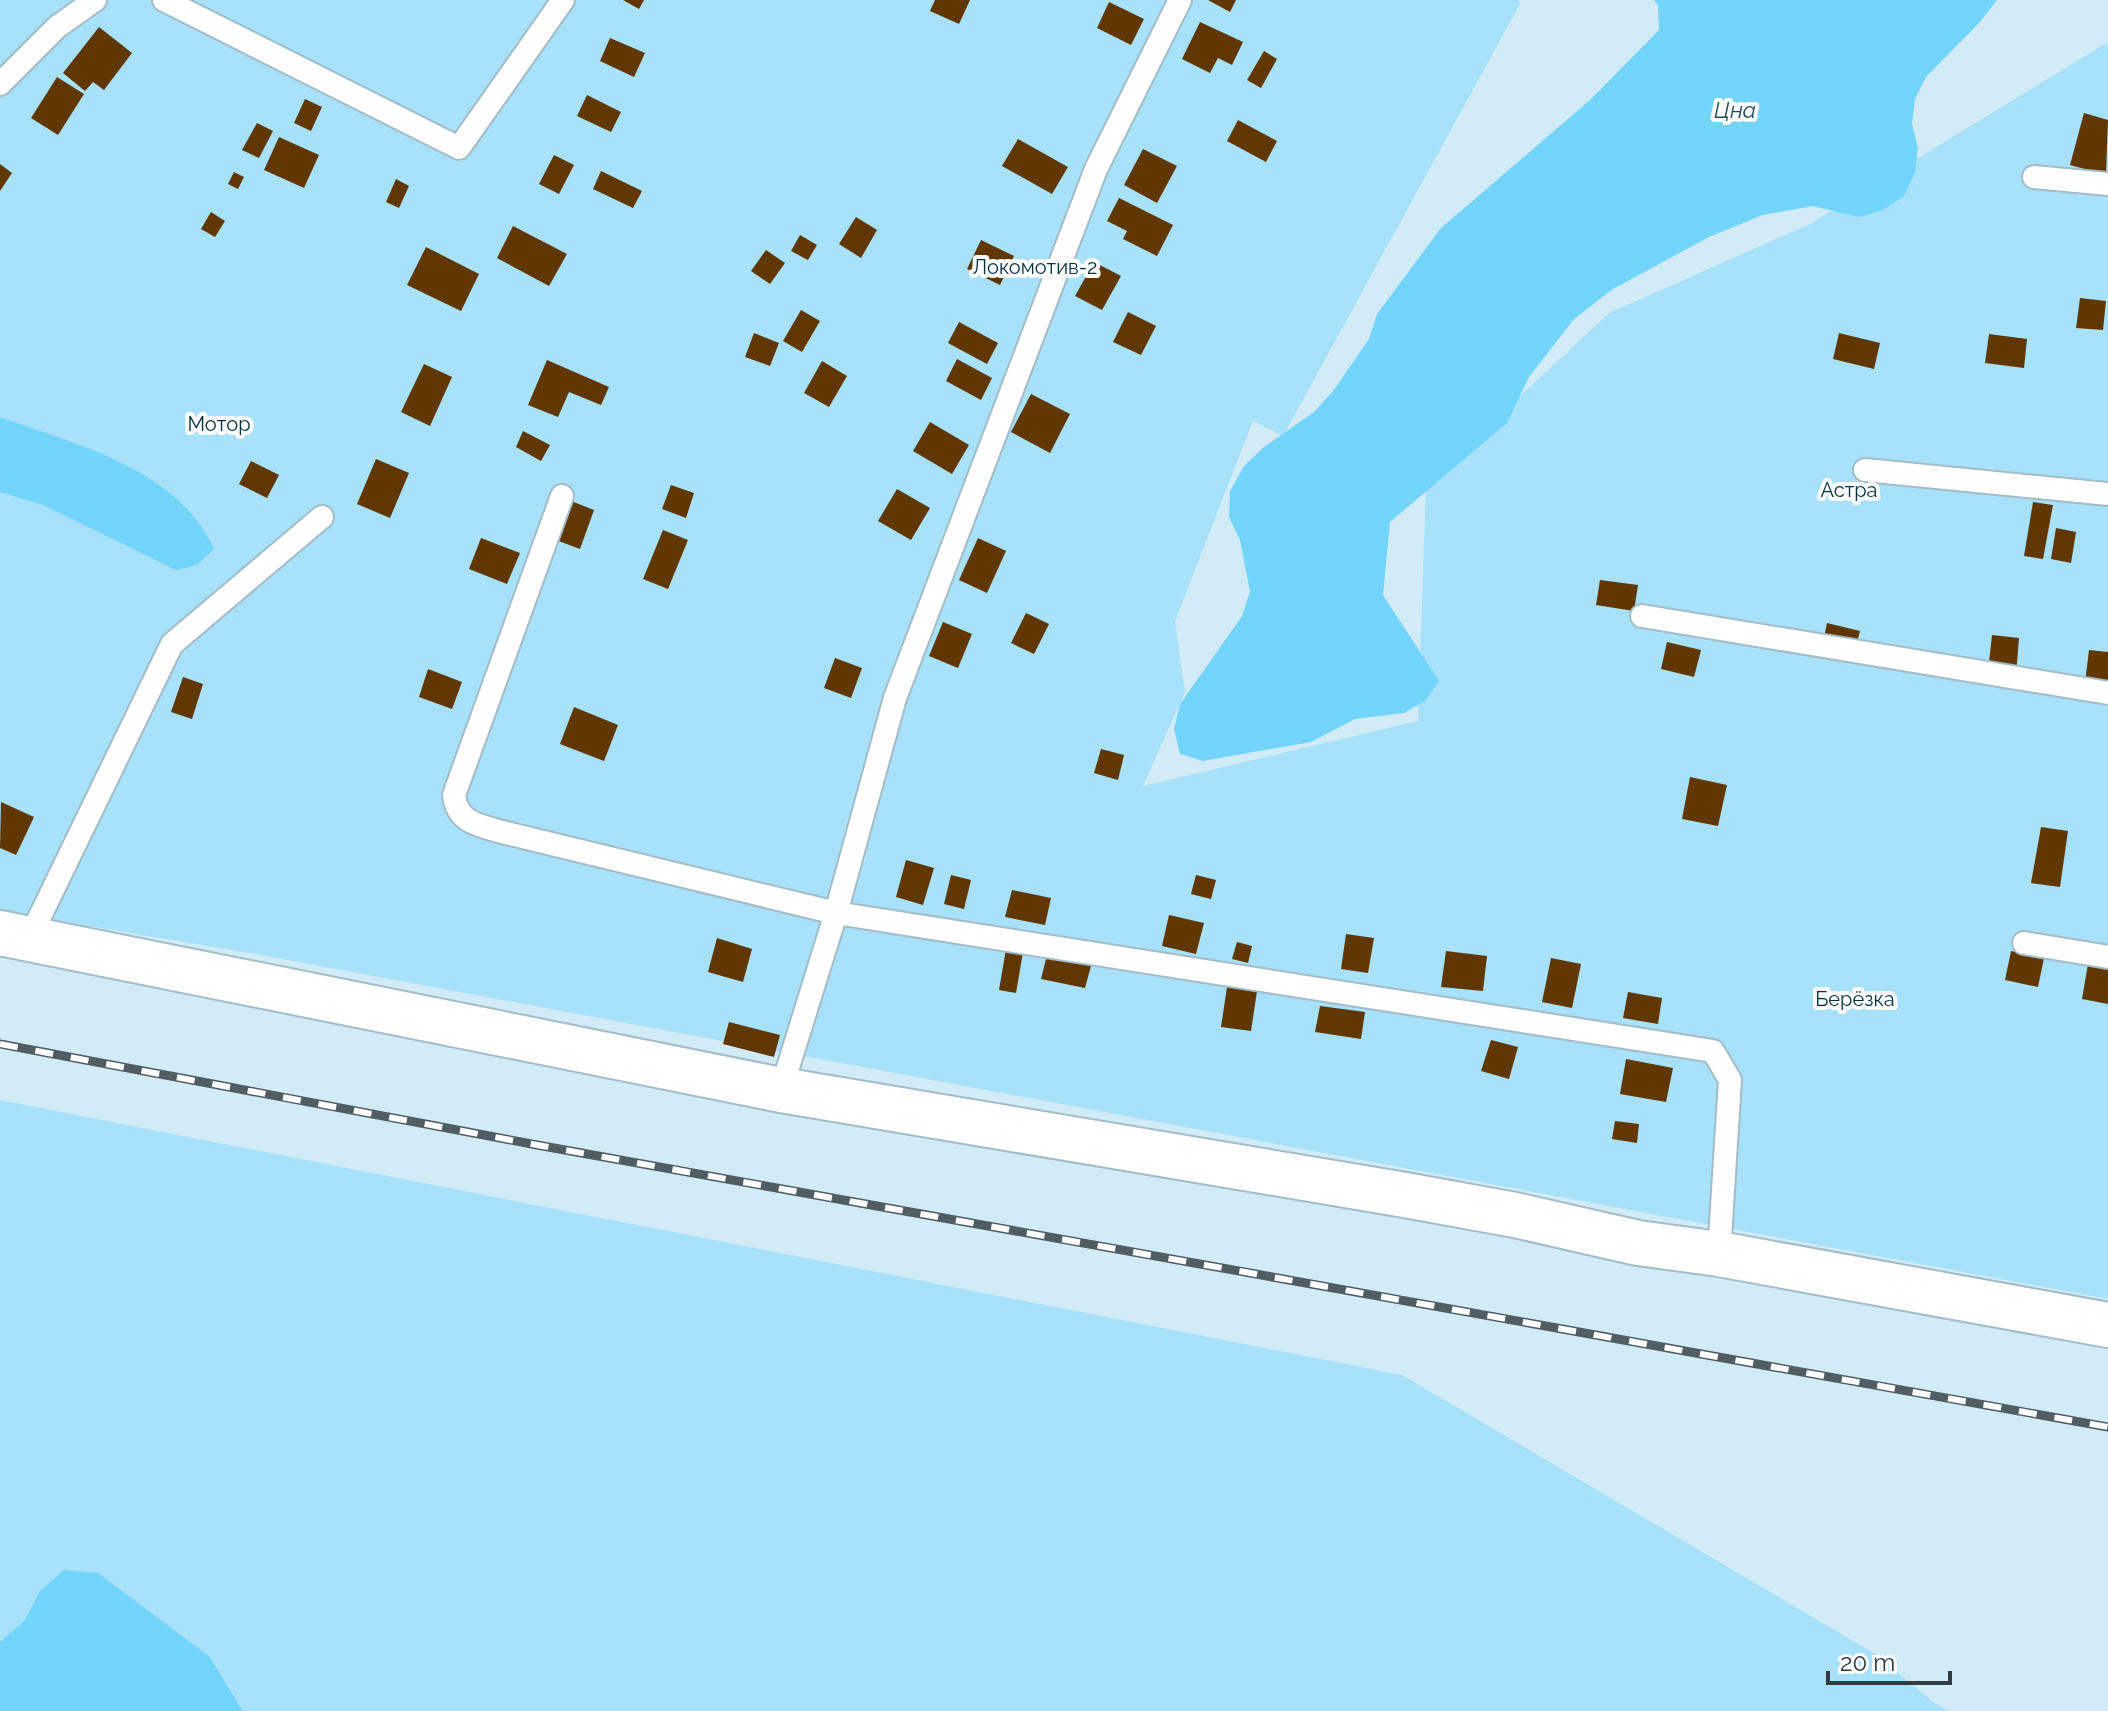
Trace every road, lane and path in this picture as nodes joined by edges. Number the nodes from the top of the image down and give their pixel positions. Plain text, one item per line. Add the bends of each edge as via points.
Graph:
1 (95, 0) edge
2 (164, 0) edge
3 (563, 0) edge
4 (1180, 0) edge
5 (0, 84) edge
6 (2034, 177) dead end
7 (2108, 184) edge
8 (1865, 470) dead end
9 (2108, 494) edge
10 (562, 496) dead end
11 (322, 517) dead end
12 (1642, 616) dead end
13 (2108, 693) edge
14 (836, 913) junction
15 (14, 936) edge
16 (2024, 943) dead end
17 (2108, 957) edge
18 (781, 1090) junction
19 (1719, 1254) junction
20 (2108, 1325) edge

1 - 5 lane via 57,27
2 - 3 lane via 459,148
4 - 14 lane via 1096,169 1010,390 895,698
6 - 7 lane
8 - 9 lane
10 - 14 lane via 454,795 459,813 473,824 506,833
11 - 15 lane via 172,644
12 - 13 lane
14 - 18 lane
14 - 19 lane via 1713,1051 1730,1080
15 - 18 street
16 - 17 lane
18 - 19 street via 1405,1195 1638,1243
19 - 20 street

